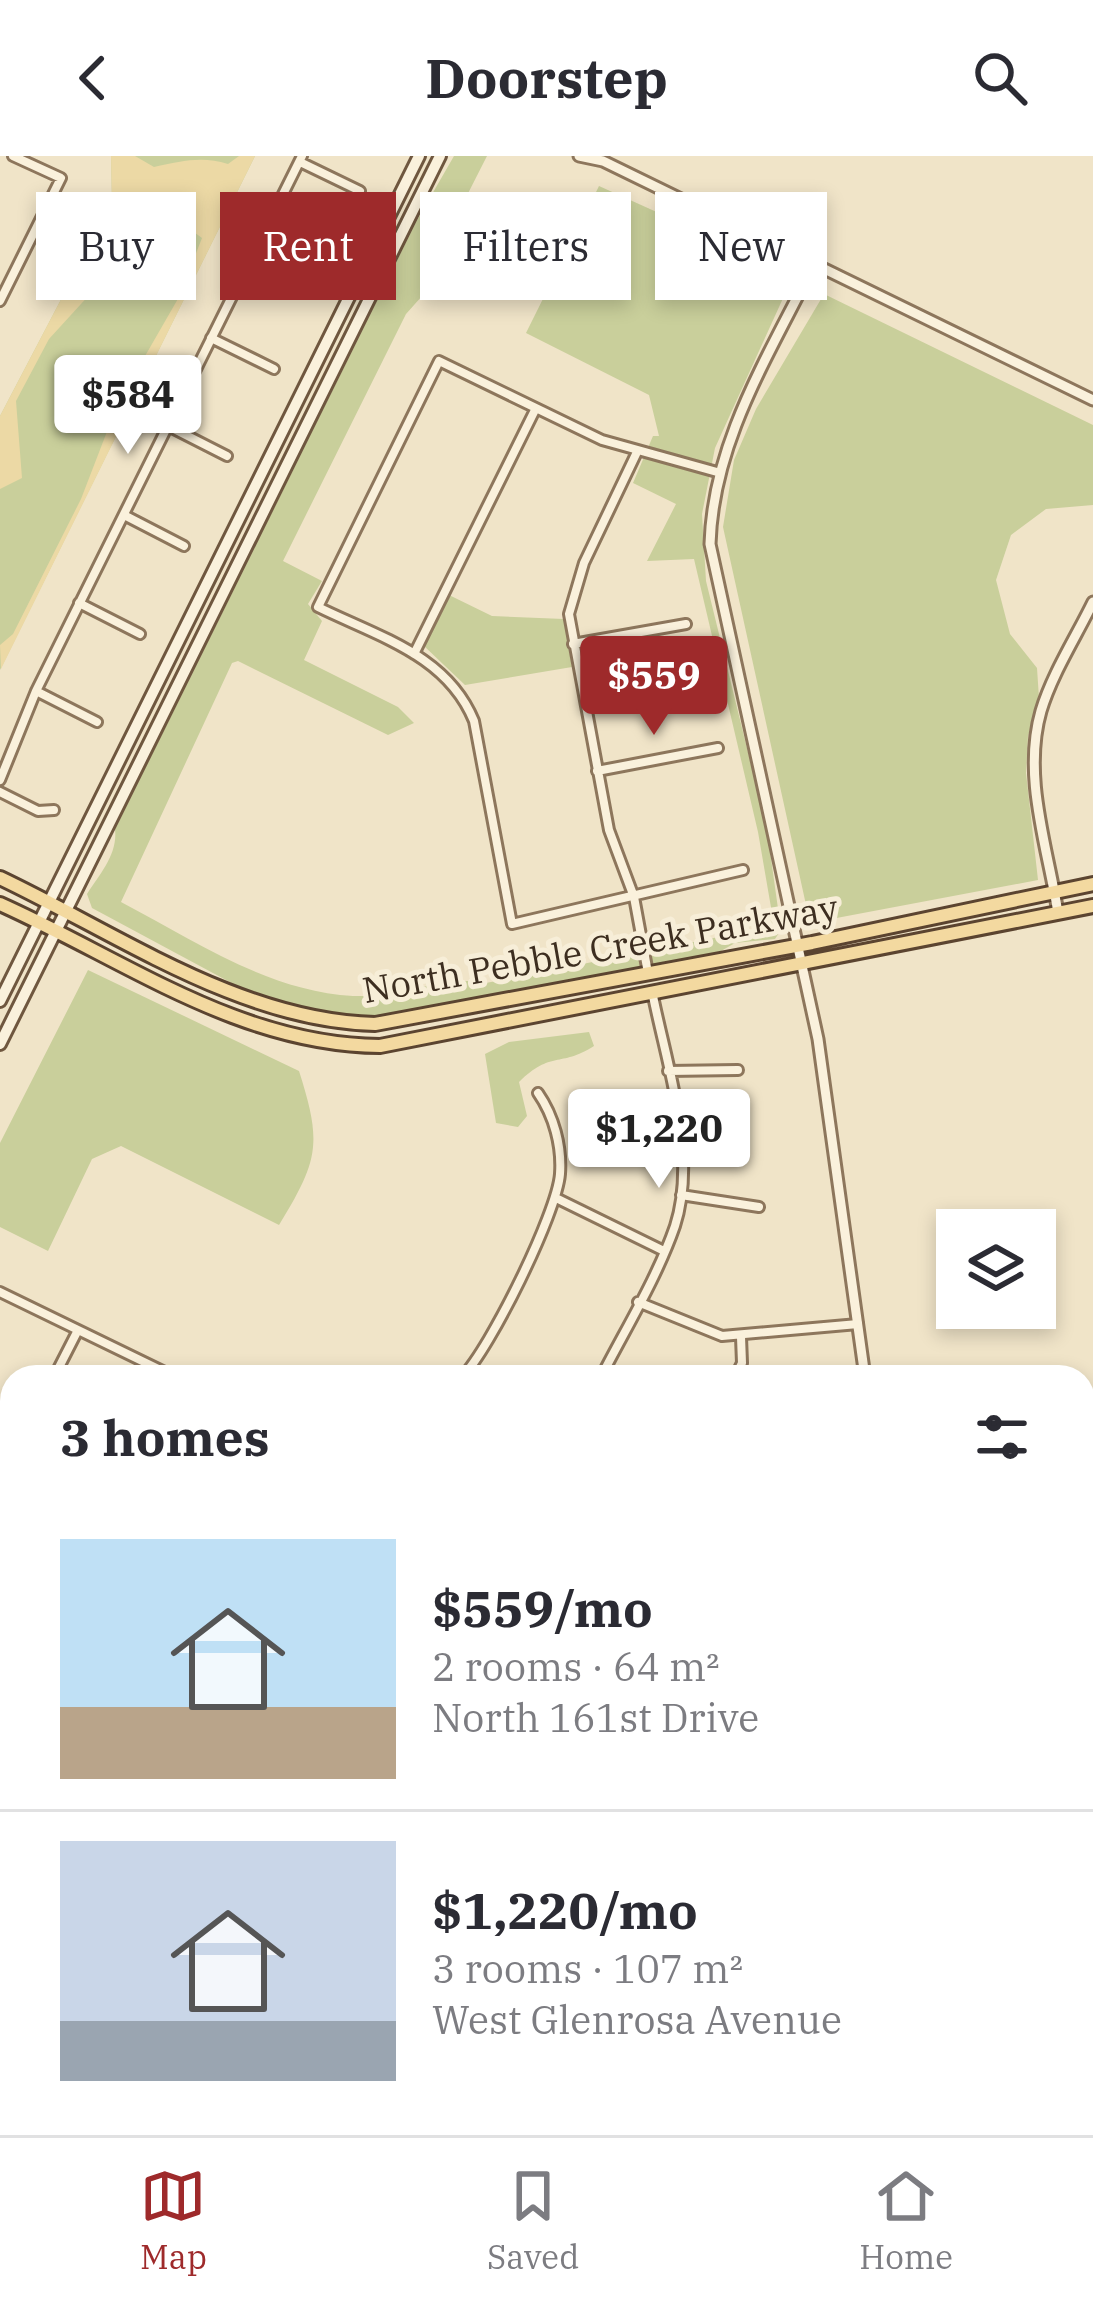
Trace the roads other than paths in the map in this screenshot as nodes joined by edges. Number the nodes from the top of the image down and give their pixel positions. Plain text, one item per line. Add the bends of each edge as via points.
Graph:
1 (13, 156) edge
2 (419, 156) edge
3 (440, 156) edge
4 (579, 156) edge
5 (301, 159) edge
6 (602, 159) edge
7 (360, 191) dead end
8 (285, 192) edge
9 (669, 192) edge
10 (827, 270) edge
11 (231, 300) edge
12 (796, 300) edge
13 (0, 301) edge
14 (212, 338) junction
15 (274, 369) dead end
16 (1093, 400) edge
17 (536, 407) junction
18 (167, 426) junction
19 (637, 452) junction
20 (227, 457) dead end
21 (717, 472) junction
22 (124, 515) junction
23 (184, 546) dead end
24 (1093, 602) edge
25 (80, 603) junction
26 (686, 624) dead end
27 (140, 634) dead end
28 (573, 644) junction
29 (414, 654) junction
30 (36, 691) junction
31 (97, 722) dead end
32 (718, 748) dead end
33 (597, 771) junction
34 (0, 780) edge
35 (0, 792) edge
36 (54, 810) dead end
37 (742, 870) dead end
38 (0, 878) edge
39 (1093, 884) edge
40 (1054, 891) junction
41 (634, 896) junction
42 (49, 901) junction
43 (0, 904) edge
44 (1093, 906) edge
45 (66, 909) junction
46 (1058, 913) junction
47 (39, 922) junction
48 (56, 931) junction
49 (798, 945) junction
50 (803, 964) junction
51 (649, 973) junction
52 (653, 996) junction
53 (0, 1001) edge
54 (326, 1021) junction
55 (322, 1043) junction
56 (0, 1044) edge
57 (739, 1070) dead end
58 (668, 1071) junction
59 (538, 1093) dead end
60 (681, 1195) junction
61 (556, 1198) junction
62 (759, 1208) dead end
63 (663, 1251) junction
64 (0, 1292) edge
65 (638, 1302) junction
66 (859, 1324) junction
67 (78, 1330) junction
68 (741, 1336) junction
69 (60, 1365) edge
70 (147, 1365) edge
71 (471, 1365) edge
72 (608, 1365) edge
73 (741, 1365) edge
74 (864, 1365) edge

1 - 13 street via 61,178
2 - 42 main road
3 - 45 main road
4 - 6 street
5 - 7 street
5 - 8 street
6 - 9 street
10 - 16 street
11 - 14 street
12 - 21 street
14 - 15 street
14 - 18 street
17 - 19 street
17 - 29 street
17 - 29 street via 439,361 318,607
18 - 20 street
18 - 22 street
19 - 21 street
19 - 28 street via 575,586
21 - 49 street via 711,562
22 - 23 street
22 - 25 street
24 - 40 street via 1046,698 1036,740
25 - 27 street
25 - 30 street
26 - 28 street
28 - 33 street
29 - 41 street via 451,678 474,722 512,924
30 - 31 street
30 - 34 street
32 - 33 street
33 - 41 street
35 - 36 street via 38,811
37 - 41 street
38 - 42 main road, North Pebble Creek Parkway
39 - 40 main road, North Pebble Creek Parkway
40 - 46 street
40 - 49 main road, North Pebble Creek Parkway
41 - 51 street
42 - 45 main road, North Pebble Creek Parkway
42 - 47 main road
43 - 47 main road, North Pebble Creek Parkway
44 - 46 main road, North Pebble Creek Parkway
45 - 48 main road
45 - 54 main road, North Pebble Creek Parkway via 244,998
46 - 50 main road, North Pebble Creek Parkway
47 - 48 main road, North Pebble Creek Parkway
47 - 53 main road
48 - 55 main road, North Pebble Creek Parkway via 241,1022
48 - 56 main road
49 - 50 street
49 - 51 main road, North Pebble Creek Parkway
50 - 52 main road, North Pebble Creek Parkway
50 - 66 street
51 - 54 main road, North Pebble Creek Parkway via 389,1023
52 - 55 main road, North Pebble Creek Parkway via 411,1043
52 - 58 street
54 - 55 main road
57 - 58 street
58 - 60 street
59 - 61 street via 560,1157
60 - 62 street
60 - 63 street
61 - 63 street
61 - 71 street
63 - 65 street
64 - 67 street
65 - 68 street via 705,1332
65 - 72 street
66 - 68 street
66 - 74 street
67 - 69 street
67 - 70 street
68 - 73 street

